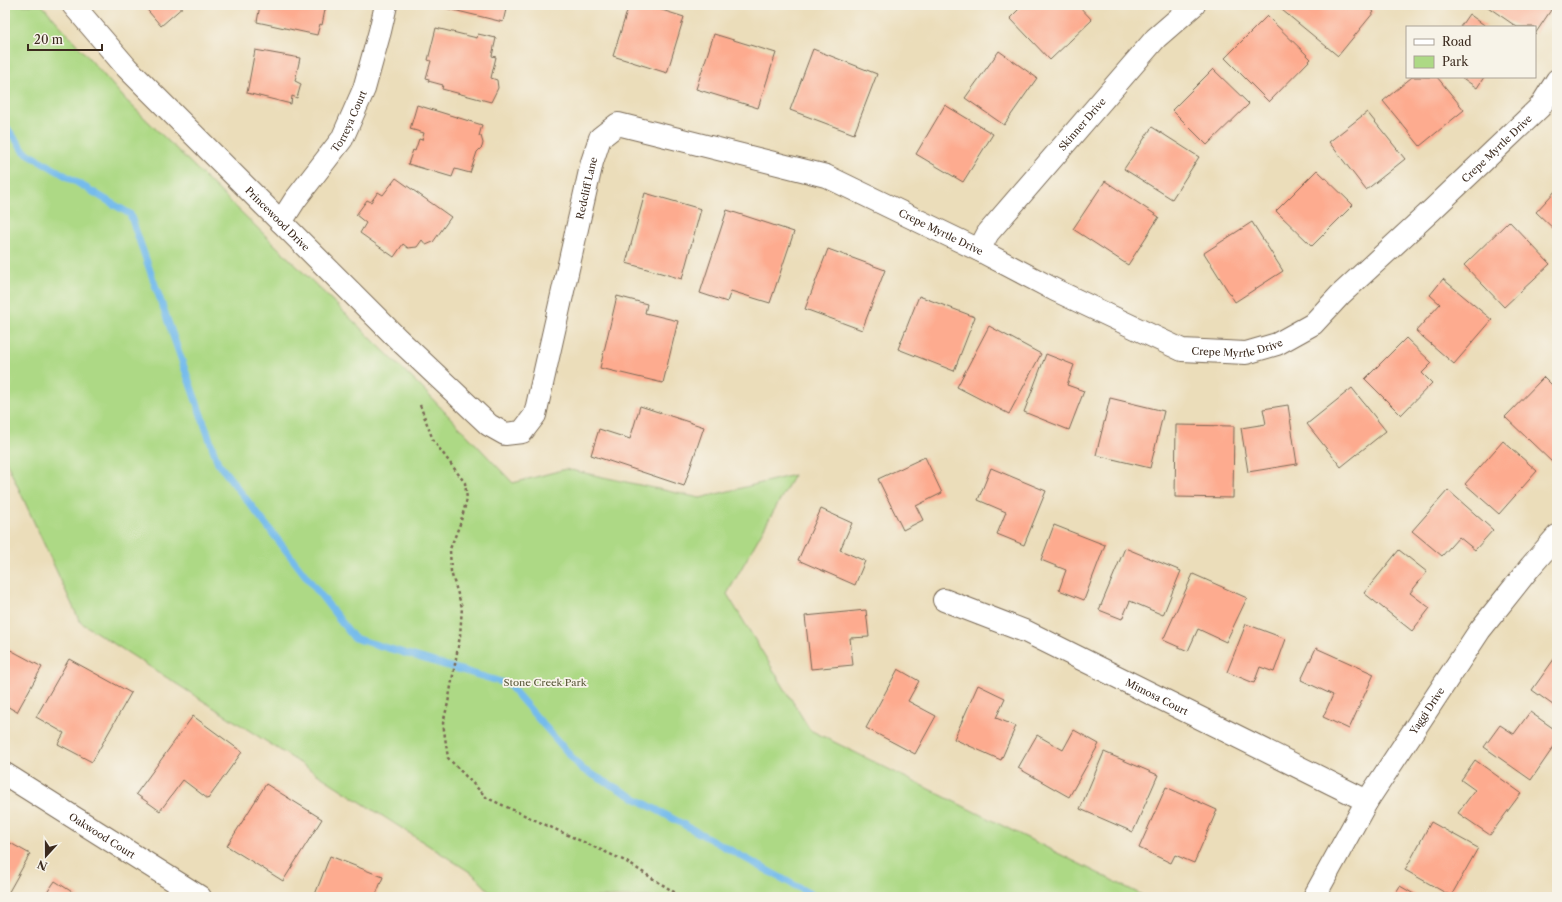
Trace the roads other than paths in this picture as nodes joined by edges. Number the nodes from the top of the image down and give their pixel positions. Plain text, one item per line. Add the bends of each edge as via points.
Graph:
1 (73, 5) edge
2 (386, 5) edge
3 (1194, 5) edge
4 (1557, 80) edge
5 (826, 176) joint
6 (281, 222) junction
7 (978, 250) junction
8 (489, 425) joint
9 (1557, 536) edge
10 (944, 600) dead end
11 (5, 774) edge
12 (1367, 801) junction
13 (200, 897) edge
14 (1314, 897) edge

1 - 6 street, Princewood Drive via 127,68
2 - 6 street, Torreya Court via 364,89 342,139
3 - 7 street, Skinner Drive via 1156,38 988,232
4 - 7 street, Crepe Myrtle Drive via 1540,107 1340,295 1313,324 1277,344 1246,353 1182,350 1055,290
5 - 7 street, Crepe Myrtle Drive
5 - 8 street, Redcliff Lane via 618,124 600,138 592,162 535,415 522,432 505,434
6 - 8 street, Princewood Drive via 398,339
9 - 12 street, Yaggi Drive via 1480,630
10 - 12 street, Mimosa Court via 1027,632
11 - 13 street, Oakwood Court
12 - 14 street, Yaggi Drive

